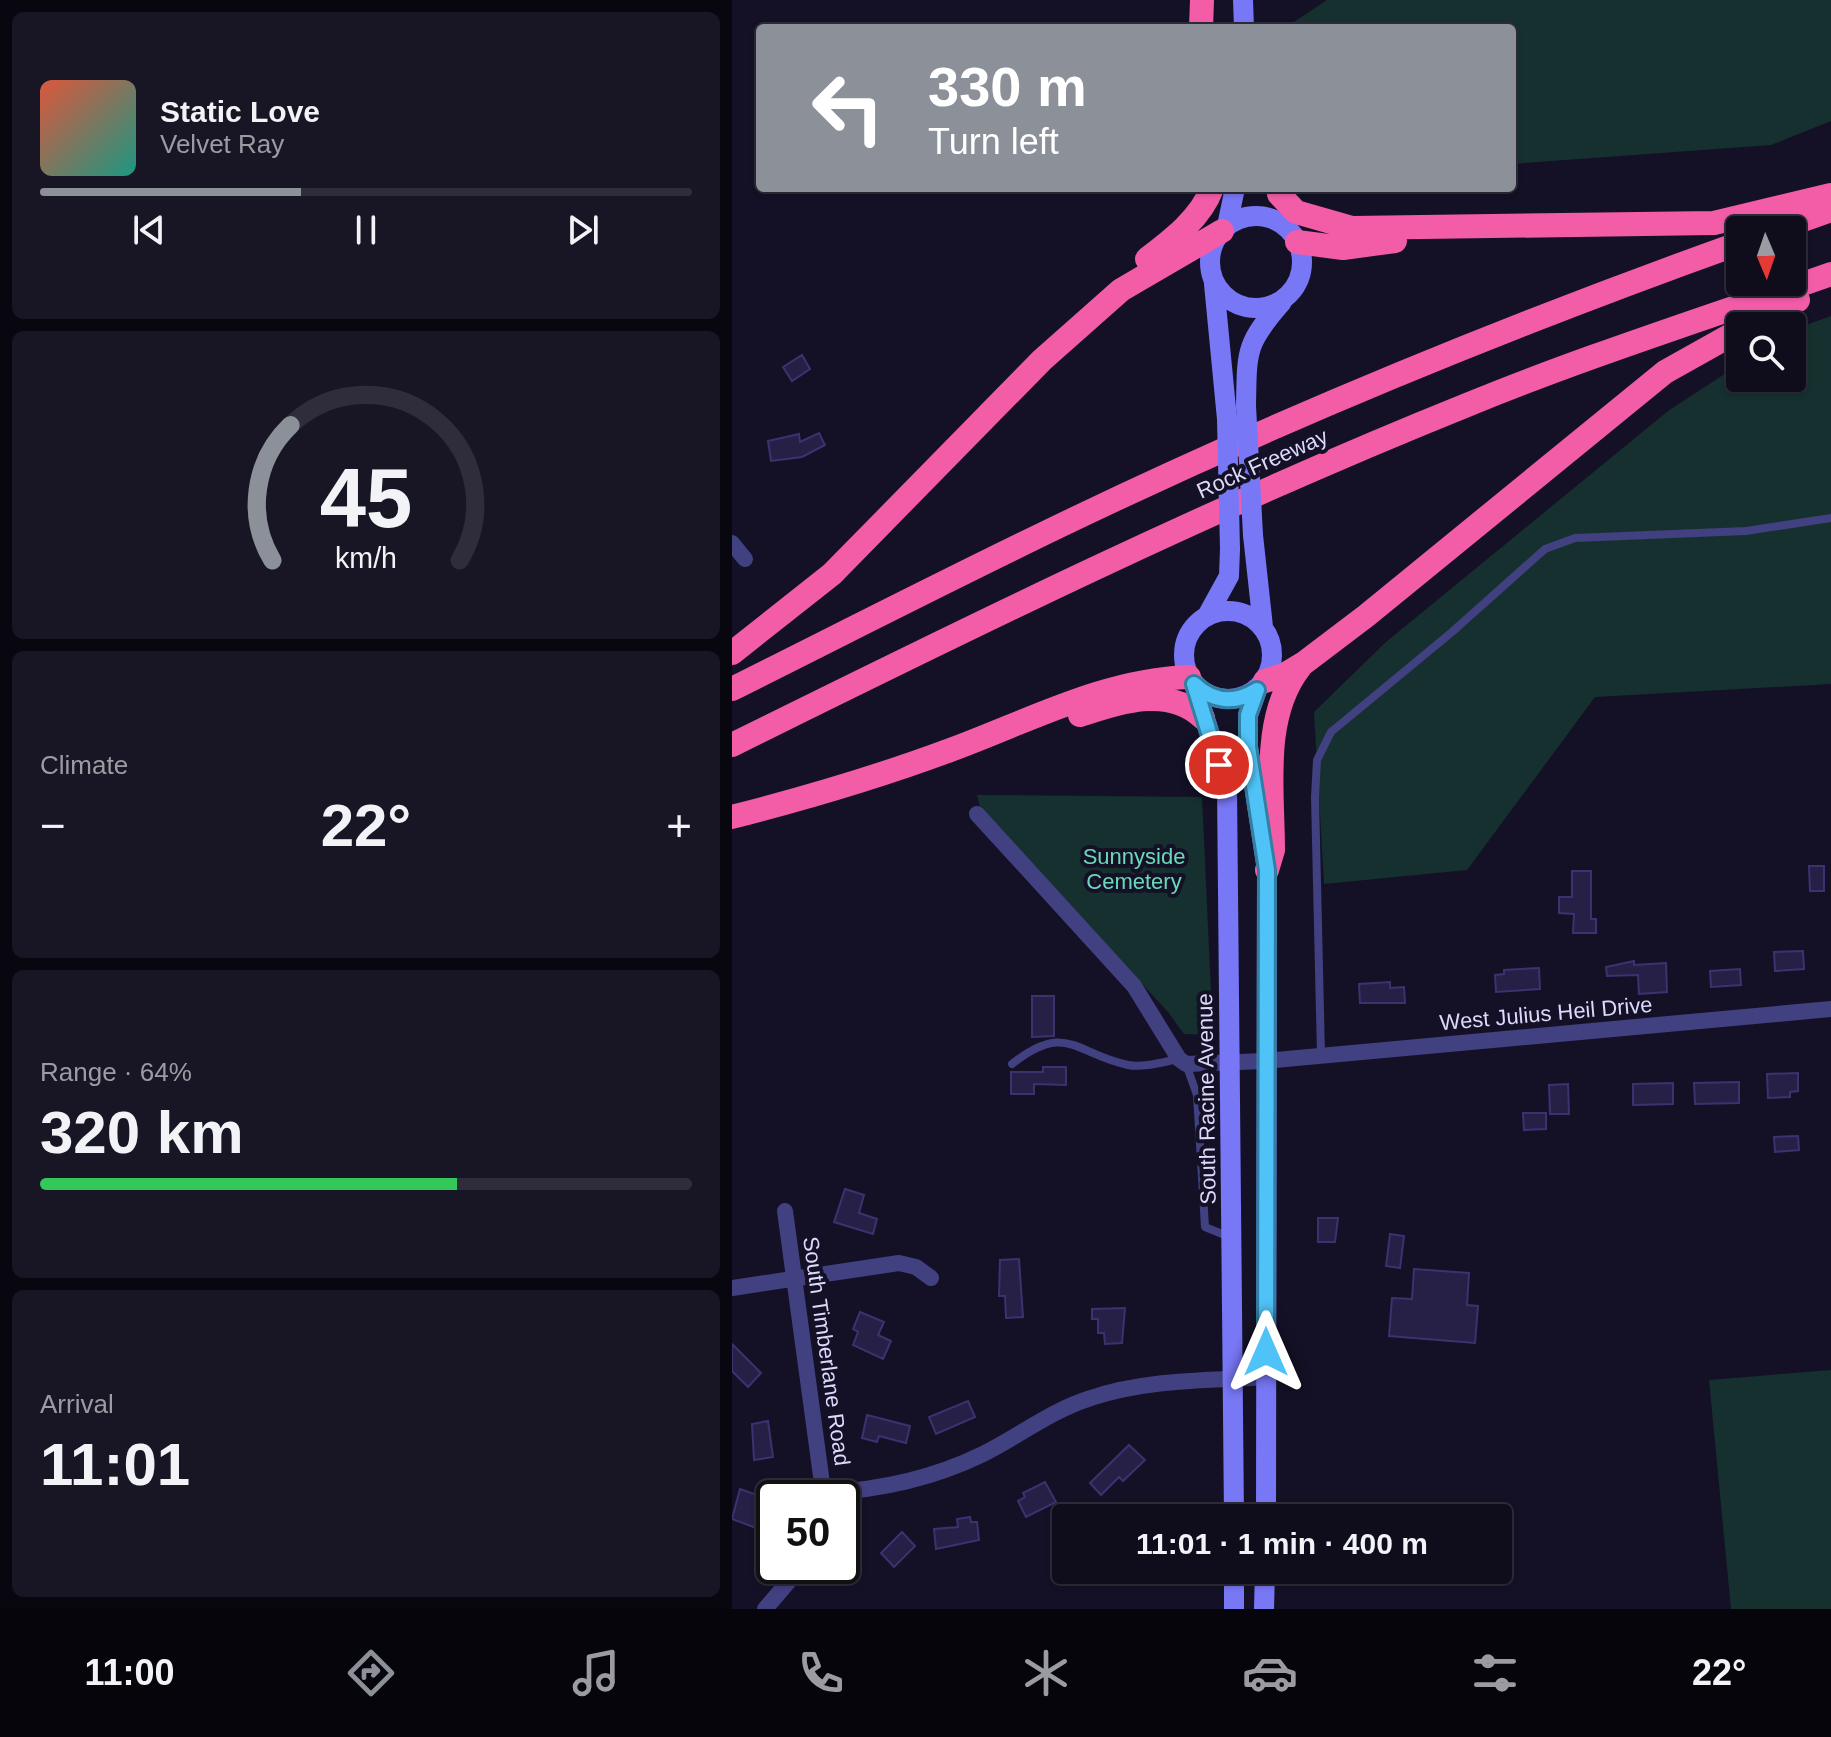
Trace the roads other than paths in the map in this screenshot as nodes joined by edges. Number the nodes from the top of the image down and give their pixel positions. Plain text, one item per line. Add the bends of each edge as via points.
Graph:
1 (1202, 0) edge
2 (1209, 0) edge
3 (1243, 0) edge
4 (1201, 24) edge
5 (1210, 24) edge
6 (1244, 24) edge
7 (1210, 192) edge
8 (1234, 192) edge
9 (1278, 192) edge
10 (1279, 192) edge
11 (1831, 195) edge
12 (1831, 210) edge
13 (1806, 219) edge
14 (1224, 228) junction
15 (1537, 228) junction
16 (1294, 236) junction
17 (1726, 248) edge
18 (1831, 274) edge
19 (1213, 281) junction
20 (1831, 286) edge
21 (1291, 293) junction
22 (1776, 312) edge
23 (1726, 338) edge
24 (1042, 360) junction
25 (1831, 518) edge
26 (732, 543) edge
27 (745, 559) dead end
28 (1207, 616) junction
29 (1263, 627) junction
30 (732, 653) edge
31 (1304, 663) junction
32 (1192, 681) junction
33 (1261, 685) junction
34 (732, 689) edge
35 (1203, 718) junction
36 (732, 745) edge
37 (950, 750) junction
38 (977, 814) dead end
39 (732, 817) edge
40 (1267, 870) junction
41 (1831, 1009) edge
42 (1321, 1056) junction
43 (1182, 1061) junction
44 (1265, 1061) junction
45 (1230, 1063) junction
46 (1012, 1064) dead end
47 (785, 1211) dead end
48 (1232, 1238) junction
49 (931, 1278) dead end
50 (794, 1280) junction
51 (732, 1288) edge
52 (1266, 1377) junction
53 (1232, 1379) junction
54 (822, 1480) edge
55 (860, 1491) edge
56 (1234, 1504) edge
57 (1266, 1504) edge
58 (787, 1584) edge
59 (1234, 1584) edge
60 (1265, 1584) edge
61 (765, 1609) edge
62 (1234, 1609) edge
63 (1264, 1609) edge

1 - 4 highway
2 - 5 main road
3 - 6 main road
7 - 24 highway via 1193,218 1081,315
8 - 14 main road
9 - 16 main road
10 - 15 highway via 1296,212 1352,228
11 - 15 highway via 1714,223
12 - 13 highway
14 - 16 main road via 1263,216
14 - 19 main road via 1210,252
14 - 24 highway via 1121,290
15 - 16 highway via 1343,248
16 - 21 main road via 1302,268
17 - 34 highway, Rock Freeway via 1534,319 1260,434 1075,518
18 - 36 highway, Rock Freeway via 1512,387 1333,460 1105,561
19 - 21 main road via 1221,294 1248,308 1279,303
19 - 28 main road, bridge via 1227,419 1230,549 1229,576
20 - 22 highway
21 - 29 main road, bridge via 1257,331 1247,352 1253,535
23 - 31 highway via 1665,372
24 - 30 highway via 832,574
25 - 42 lane via 1746,531 1575,538 1545,549 1331,732 1317,760 1315,797
26 - 27 street
28 - 29 main road via 1237,611
28 - 32 main road via 1196,625 1184,650
29 - 33 main road via 1273,653
31 - 33 highway
31 - 40 highway via 1282,696 1275,726 1273,850
32 - 33 main road via 1224,700 1247,696
32 - 35 main road, South Racine Avenue
32 - 37 highway via 1116,686
33 - 40 main road via 1248,715 1248,747
35 - 37 highway via 1188,704 1162,698 1117,704
35 - 45 main road, South Racine Avenue via 1227,788
37 - 39 highway
38 - 43 street via 1134,986
40 - 44 main road
41 - 42 street, West Julius Heil Drive
42 - 44 street, West Julius Heil Drive
43 - 45 street, West Julius Heil Drive
43 - 46 lane via 1130,1066 1085,1047 1055,1042
43 - 48 lane via 1197,1095 1205,1227
44 - 45 street, West Julius Heil Drive
44 - 52 main road
45 - 48 main road, South Racine Avenue
47 - 50 street, South Timberlane Road
48 - 53 main road, South Racine Avenue
49 - 50 street via 899,1263
50 - 51 street
50 - 54 street, South Timberlane Road
52 - 53 street
52 - 57 main road
53 - 55 street via 1118,1390 1061,1410 926,1478
53 - 56 main road, South Racine Avenue
58 - 61 street
59 - 62 main road
60 - 63 main road

